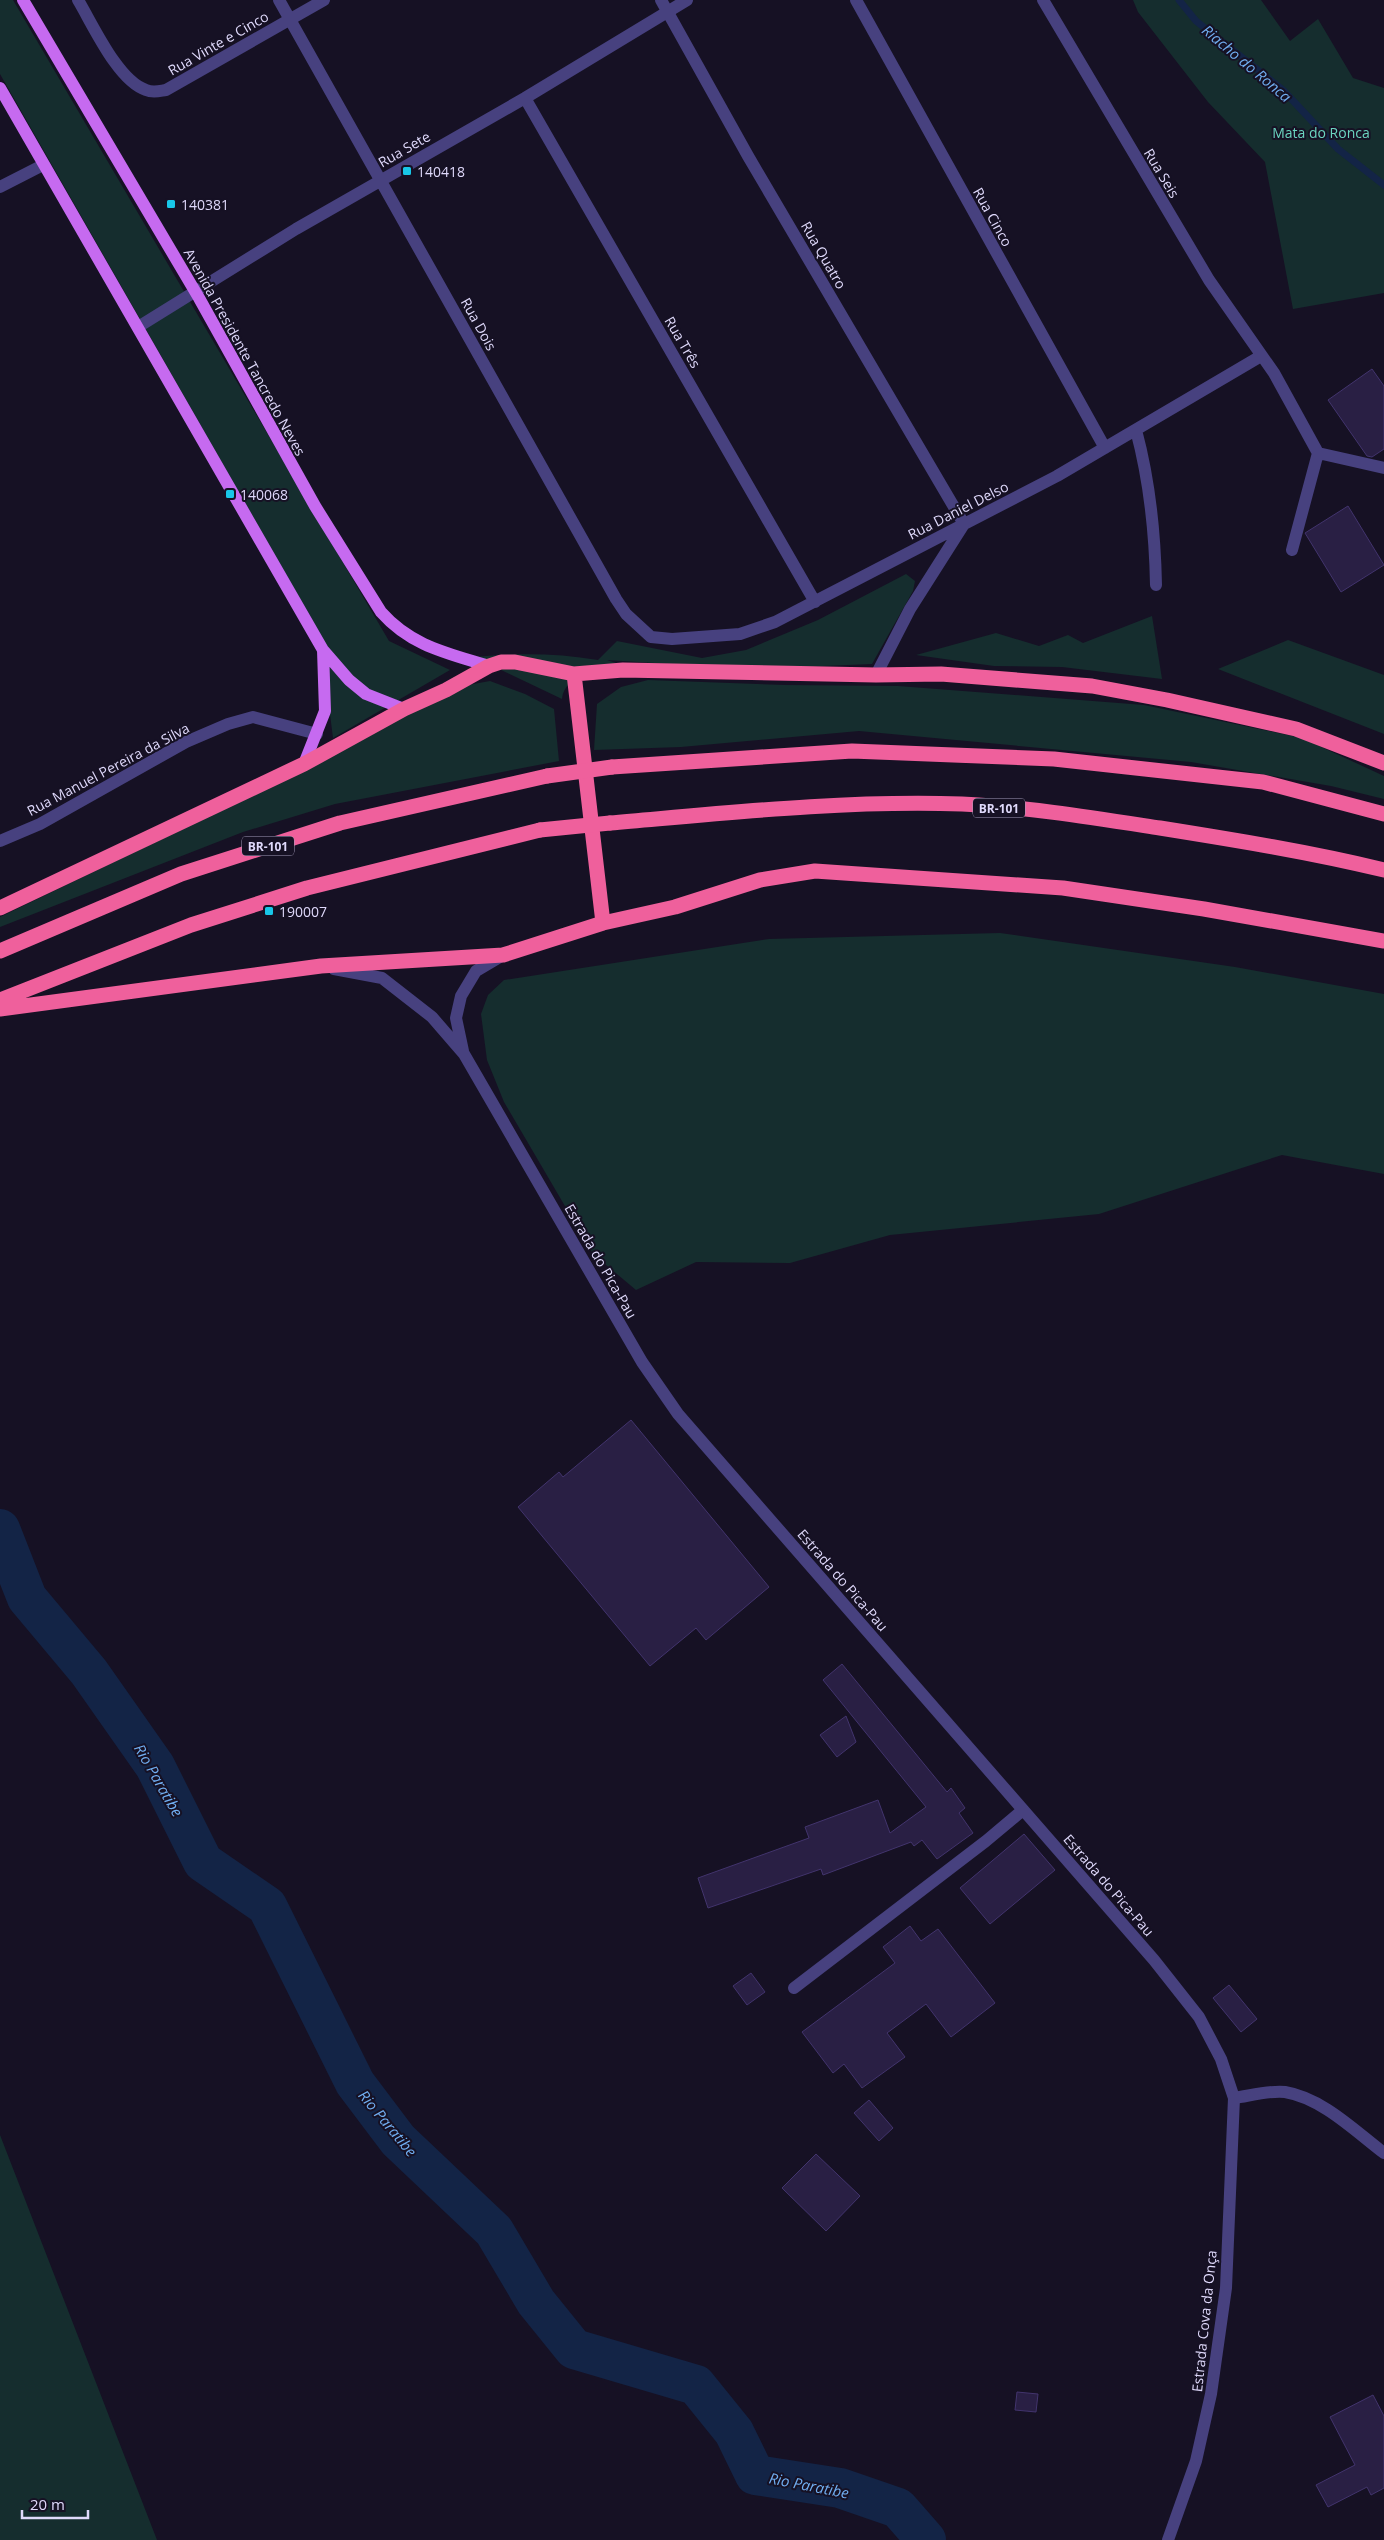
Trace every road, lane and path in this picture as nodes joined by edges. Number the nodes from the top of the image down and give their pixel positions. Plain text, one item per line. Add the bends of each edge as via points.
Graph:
1 (23, 0) edge
2 (78, 0) edge
3 (279, 0) edge
4 (324, 0) edge
5 (687, 0) edge
6 (856, 0) edge
7 (1043, 0) edge
8 (664, 5) edge
9 (290, 20) junction
10 (0, 88) edge
11 (525, 98) junction
12 (43, 164) junction
13 (380, 180) junction
14 (0, 187) edge
15 (195, 292) junction
16 (138, 327) junction
17 (1261, 356) junction
18 (1136, 430) junction
19 (1105, 448) junction
20 (1318, 453) junction
21 (1384, 468) edge
22 (964, 524) junction
23 (1292, 550) dead end
24 (1156, 585) dead end
25 (815, 602) junction
26 (651, 637) joint
27 (323, 650) junction
28 (489, 666) junction
29 (574, 674) junction
30 (876, 675) junction
31 (404, 709) junction
32 (317, 734) junction
33 (1384, 763) edge
34 (304, 764) junction
35 (1384, 814) edge
36 (0, 841) edge
37 (1384, 870) edge
38 (0, 908) edge
39 (603, 923) junction
40 (1384, 941) edge
41 (0, 951) edge
42 (503, 955) junction
43 (321, 966) junction
44 (0, 1000) edge
45 (0, 1009) edge
46 (464, 1054) junction
47 (1023, 1810) junction
48 (794, 1988) dead end
49 (1234, 2098) junction
50 (1384, 2153) edge
51 (1168, 2540) edge

1 - 15 main road, Avenida Presidente Tancredo Neves
2 - 9 street, Rua Vinte e Cinco via 115,62 133,83 154,92 166,90
3 - 9 street, Rua Dois
4 - 9 street, Rua Vinte e Cinco
5 - 8 street, Rua Sete
6 - 19 street, Rua Cinco
7 - 17 street, Rua Seis via 1204,272
8 - 11 street, Rua Sete
8 - 22 street, Rua Quatro via 748,156
9 - 13 street, Rua Dois
10 - 12 main road
11 - 13 street, Rua Sete
11 - 25 street, Rua Três
12 - 14 street
12 - 16 main road
13 - 15 street, Rua Sete
13 - 26 street, Rua Dois via 616,599 626,614
15 - 16 street, Rua Sete
15 - 28 main road, Avenida Presidente Tancredo Neves via 315,506 381,612 423,645
16 - 27 main road
17 - 18 street, Rua Daniel Delso
17 - 20 street, Rua Seis via 1284,390
18 - 19 street, Rua Daniel Delso
18 - 24 street via 1153,508
19 - 22 street, Rua Daniel Delso
20 - 21 street
20 - 23 street
22 - 25 street, Rua Daniel Delso
22 - 30 street via 910,608
25 - 26 street, Rua Daniel Delso via 775,622 740,634 672,639
27 - 31 main road via 366,694
27 - 32 main road via 325,711
28 - 29 highway via 515,662
28 - 31 highway
29 - 30 highway via 632,670
29 - 39 highway
30 - 33 highway via 1010,678 1120,691 1296,728
31 - 34 highway
32 - 34 main road
32 - 36 street, Rua Manuel Pereira da Silva via 253,717 228,724 186,742 40,824
34 - 38 highway
35 - 41 highway, BR-101, bridge via 1263,782 1054,758 852,752 612,767 547,776 330,826 181,874
37 - 44 highway, BR-101, bridge via 1220,837 1089,817 963,804 870,804 610,823 540,830 307,888 191,925
39 - 40 highway via 675,907 760,880 815,871 1063,888
39 - 42 highway
42 - 43 highway
42 - 46 street, Estrada do Pica-Pau via 476,971 461,996 456,1018
43 - 45 highway
43 - 46 street, Estrada do Pica-Pau via 382,978 432,1017
46 - 47 street, Estrada do Pica-Pau via 642,1362 678,1414
47 - 48 street
47 - 49 street, Estrada do Pica-Pau via 1154,1960 1199,2017 1221,2059
49 - 50 street via 1283,2092 1304,2097
49 - 51 street, Estrada Cova da Onça via 1226,2288 1212,2394 1196,2461

